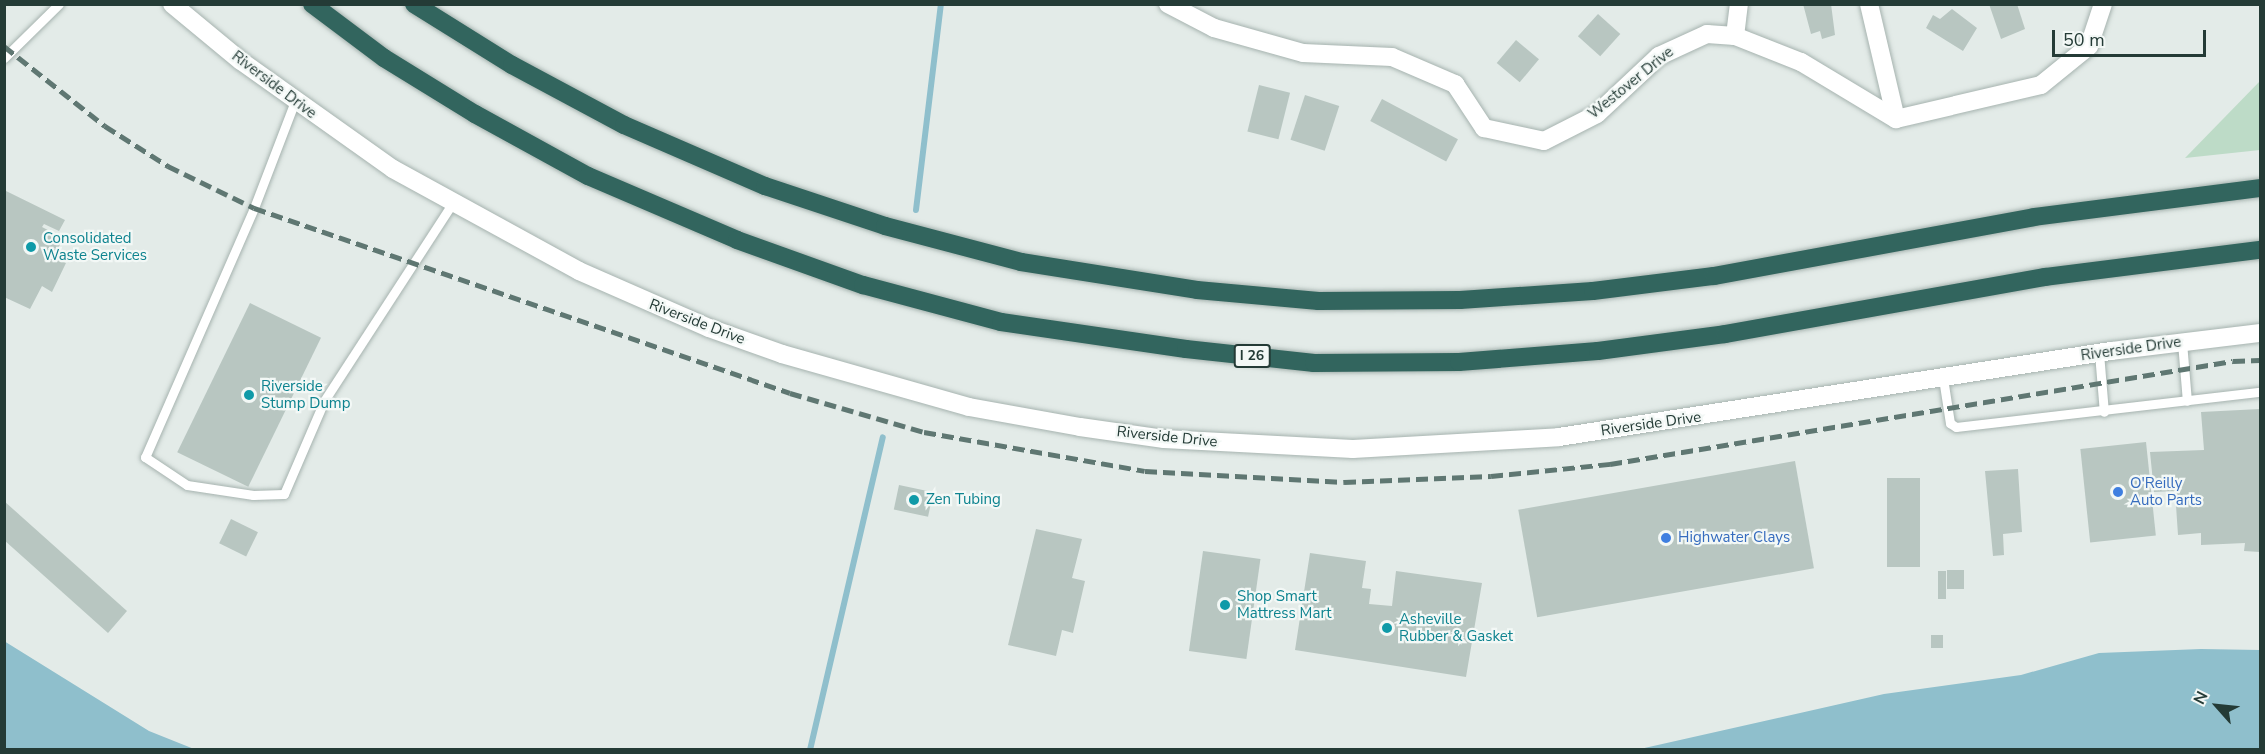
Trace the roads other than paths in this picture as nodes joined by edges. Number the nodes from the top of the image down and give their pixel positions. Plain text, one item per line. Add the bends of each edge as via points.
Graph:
1 (59, 4) edge
2 (172, 4) edge
3 (312, 4) edge
4 (414, 4) edge
5 (1168, 4) edge
6 (1739, 4) edge
7 (1869, 4) edge
8 (2103, 4) edge
9 (1735, 36) junction
10 (4, 58) edge
11 (295, 101) junction
12 (1896, 119) junction
13 (2260, 188) edge
14 (452, 204) junction
15 (2260, 250) edge
16 (2260, 333) edge
17 (2182, 342) junction
18 (2099, 353) junction
19 (1943, 378) junction
20 (2260, 392) edge
21 (2187, 400) junction
22 (2104, 412) junction

1 - 10 lane
2 - 11 main road, Riverside Drive
3 - 15 highway, I 26 via 384,58 475,114 588,176 737,240 863,285 1001,322 1186,349 1314,363 1459,362 1598,351 1725,334 2045,277
4 - 13 highway via 512,65 624,125 765,186 885,226 1021,262 1197,290 1319,301 1460,300 1593,291 1714,276 2034,217
5 - 9 main road, Westover Drive via 1215,28 1304,53 1392,57 1455,84 1484,128 1544,141 1598,114 1659,56 1680,43 1707,34
6 - 9 main road
7 - 12 main road
8 - 12 main road via 2089,46 2041,85
9 - 12 main road, Westover Drive via 1801,62
11 - 14 main road, Riverside Drive via 393,169
11 - 14 lane via 254,208 145,457 187,485 253,495 284,494 324,400
14 - 19 main road, Riverside Drive via 642,300 782,354 969,408 1164,439 1353,449 1512,441 1659,424
16 - 17 main road, Riverside Drive
17 - 18 main road, Riverside Drive
17 - 21 lane
18 - 19 main road, Riverside Drive
18 - 22 lane
19 - 22 lane via 1950,423 1956,427
20 - 21 lane
21 - 22 lane

